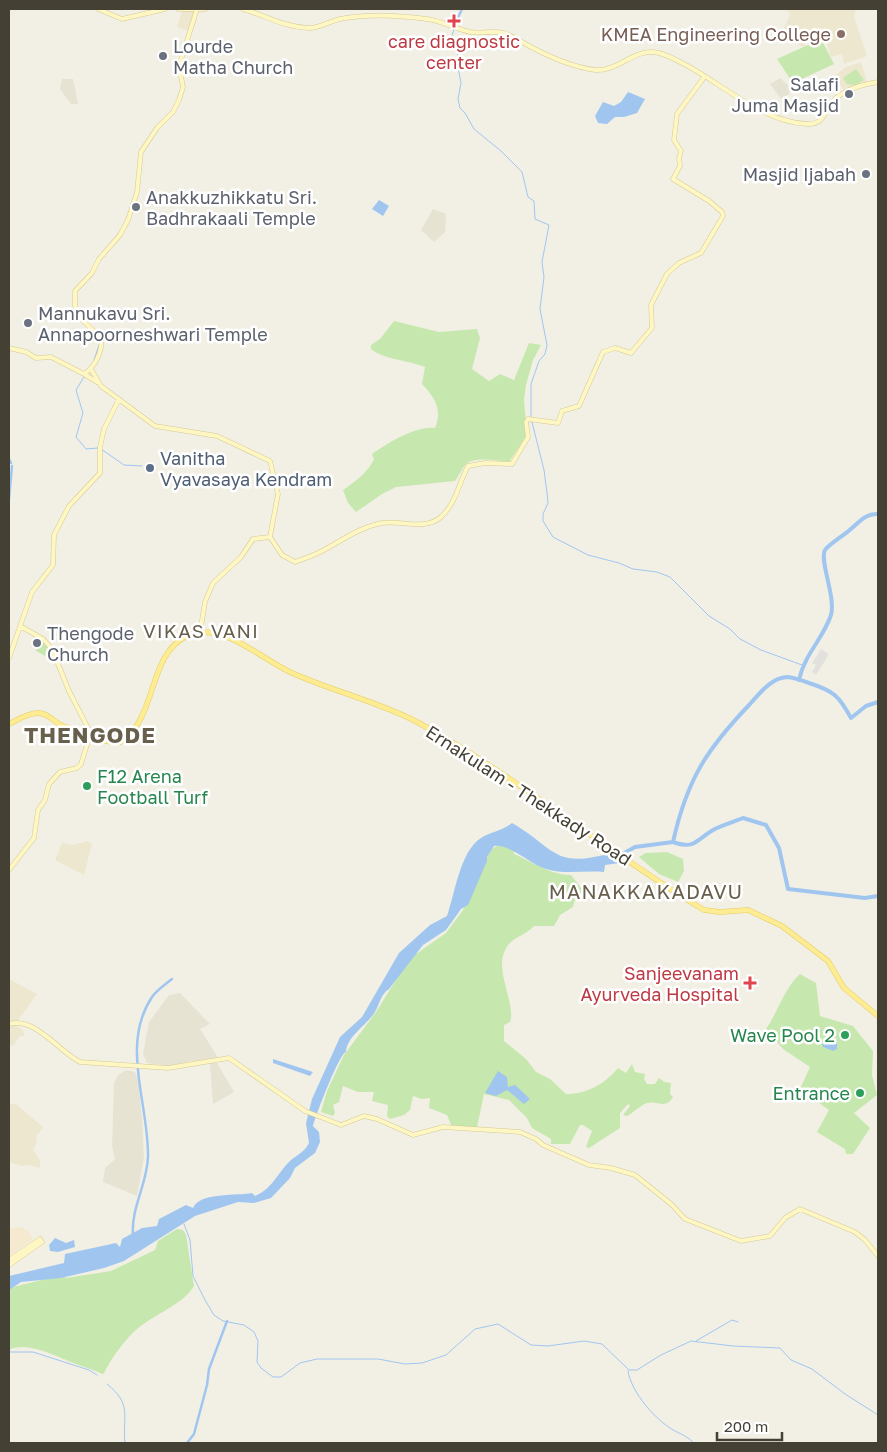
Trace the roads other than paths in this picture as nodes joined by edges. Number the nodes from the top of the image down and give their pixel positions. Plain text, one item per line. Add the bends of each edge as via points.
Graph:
1 (98, 9) edge
2 (165, 9) edge
3 (178, 9) edge
4 (197, 9) edge
5 (205, 9) edge
6 (243, 9) edge
7 (256, 11) edge
8 (705, 76) junction
9 (878, 82) edge
10 (9, 348) edge
11 (91, 369) junction
12 (84, 374) junction
13 (99, 383) junction
14 (119, 399) junction
15 (270, 537) junction
16 (20, 626) junction
17 (200, 632) junction
18 (9, 658) edge
19 (9, 724) edge
20 (91, 736) junction
21 (9, 870) edge
22 (878, 1016) edge
23 (9, 1024) edge
24 (878, 1256) edge
25 (9, 1260) edge
26 (9, 1265) edge

1 - 2 main road via 122,19
3 - 4 main road
4 - 5 main road
4 - 11 main road via 179,66 183,87 179,100 141,152 137,192 128,220 120,236 75,291 79,317 101,338 100,351
6 - 7 main road
7 - 8 main road via 280,24 307,28 340,18 375,14 428,19 449,23 469,32 504,33 550,57 592,69 604,70 639,53 658,52
8 - 9 main road via 772,117 810,124 826,116 836,98
8 - 15 main road via 676,116 674,140 681,151 680,166 673,179 712,203 722,212 723,218 701,253 679,263 668,274 651,305 653,325 636,349 630,353 615,348 603,352 579,406 562,411 558,423 530,419 528,435 513,463 485,462 468,466 456,496 439,519 423,524 398,521 379,524 295,562 286,558
10 - 12 main road via 36,358 50,356
11 - 12 main road
11 - 13 main road
12 - 13 main road
13 - 14 main road
14 - 15 main road via 155,426 217,436 270,461 278,494
14 - 16 main road via 104,430 100,473 69,506 54,535 53,565 32,592
15 - 17 main road via 252,539 241,557 215,580 205,602
16 - 18 main road
16 - 20 main road via 52,649
17 - 20 main road via 172,646 157,675 141,721 128,737 114,743
17 - 22 main road, Ernakulam - Thekkady Road via 236,640 270,662 318,684 417,722 515,781 707,911 748,910 782,926 828,961 844,988
19 - 20 main road via 40,713 60,725
20 - 21 main road via 82,764 60,772 49,784 45,800 38,810 34,838
23 - 24 main road via 17,1022 30,1026 80,1062 181,1068 228,1058 305,1110 341,1125 364,1116 412,1135 443,1127 520,1132 589,1165 612,1168 639,1179 685,1219 734,1240 770,1236 785,1218 800,1209 854,1232
25 - 26 main road via 40,1239 42,1242

